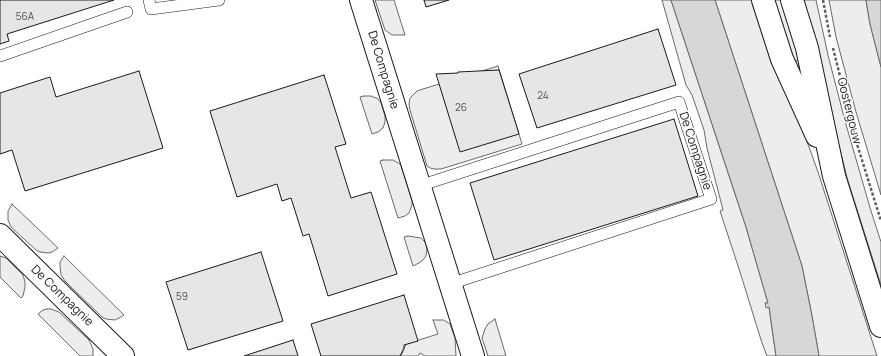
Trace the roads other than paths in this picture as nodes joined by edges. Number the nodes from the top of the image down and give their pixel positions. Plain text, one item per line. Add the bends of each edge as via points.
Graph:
1 (149, 0) edge
2 (219, 0) edge
3 (361, 0) edge
4 (763, 0) edge
5 (792, 0) edge
6 (127, 12) dead end
7 (0, 56) edge
8 (834, 176) junction
9 (419, 186) junction
10 (0, 235) edge
11 (450, 284) junction
12 (881, 326) edge
13 (123, 356) edge
14 (473, 356) edge

1 - 2 lane via 152,9
3 - 9 street, De Compagnie
4 - 8 street via 782,59
5 - 8 street via 807,48
6 - 7 lane
8 - 12 street
9 - 11 street, De Compagnie
9 - 11 lane, De Compagnie via 679,102 711,199
10 - 13 street, De Compagnie
11 - 14 street, De Compagnie

